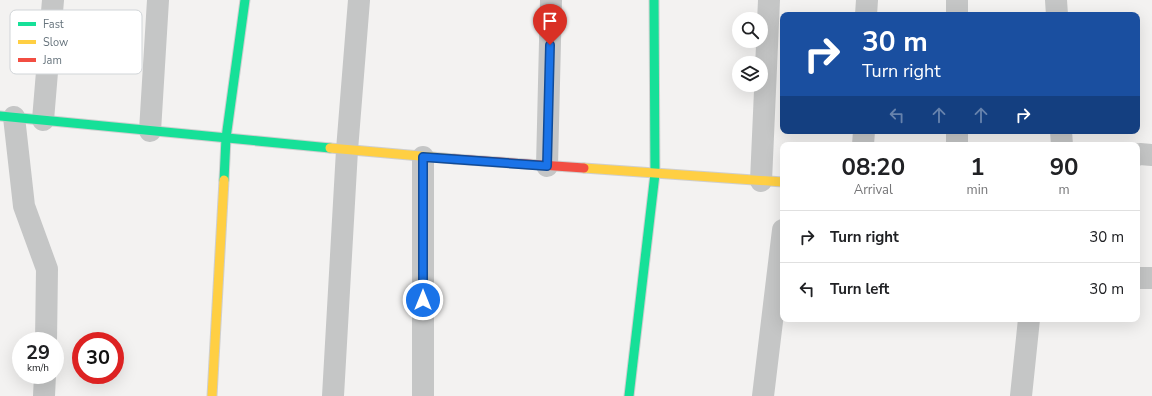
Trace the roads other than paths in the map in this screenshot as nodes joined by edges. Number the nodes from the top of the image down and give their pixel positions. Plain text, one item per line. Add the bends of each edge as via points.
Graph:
1 (53, 0) edge
2 (158, 0) edge
3 (245, 0) edge
4 (359, 0) edge
5 (551, 0) edge
6 (654, 0) edge
7 (769, 0) edge
8 (867, 0) edge
9 (957, 0) edge
10 (1056, 0) edge
11 (52, 10) edge
12 (866, 12) edge
13 (957, 12) edge
14 (1057, 12) edge
15 (47, 74) edge
16 (7, 117) edge
17 (43, 120) junction
18 (150, 131) junction
19 (226, 138) junction
20 (347, 150) junction
21 (1140, 155) edge
22 (1152, 155) edge
23 (423, 157) junction
24 (547, 166) junction
25 (654, 174) junction
26 (761, 181) junction
27 (780, 182) edge
28 (780, 255) edge
29 (1140, 278) edge
30 (1152, 278) edge
31 (1029, 322) edge
32 (46, 332) edge
33 (45, 384) edge
34 (44, 396) edge
35 (212, 396) edge
36 (333, 396) edge
37 (423, 396) edge
38 (629, 396) edge
39 (763, 396) edge
40 (1021, 396) edge

1 - 11 street
2 - 18 street
3 - 19 street
4 - 20 street
5 - 24 street
6 - 25 street
7 - 26 street
8 - 12 street
9 - 13 street
10 - 14 street
15 - 17 street
16 - 17 street
16 - 32 street via 24,206 48,269
17 - 18 street
18 - 19 street
19 - 20 street
19 - 35 street
20 - 23 street
20 - 36 street
21 - 22 street
23 - 24 street
23 - 37 street
24 - 25 street
25 - 26 street
25 - 38 street
26 - 27 street
28 - 39 street
29 - 30 street
31 - 40 street
33 - 34 street

